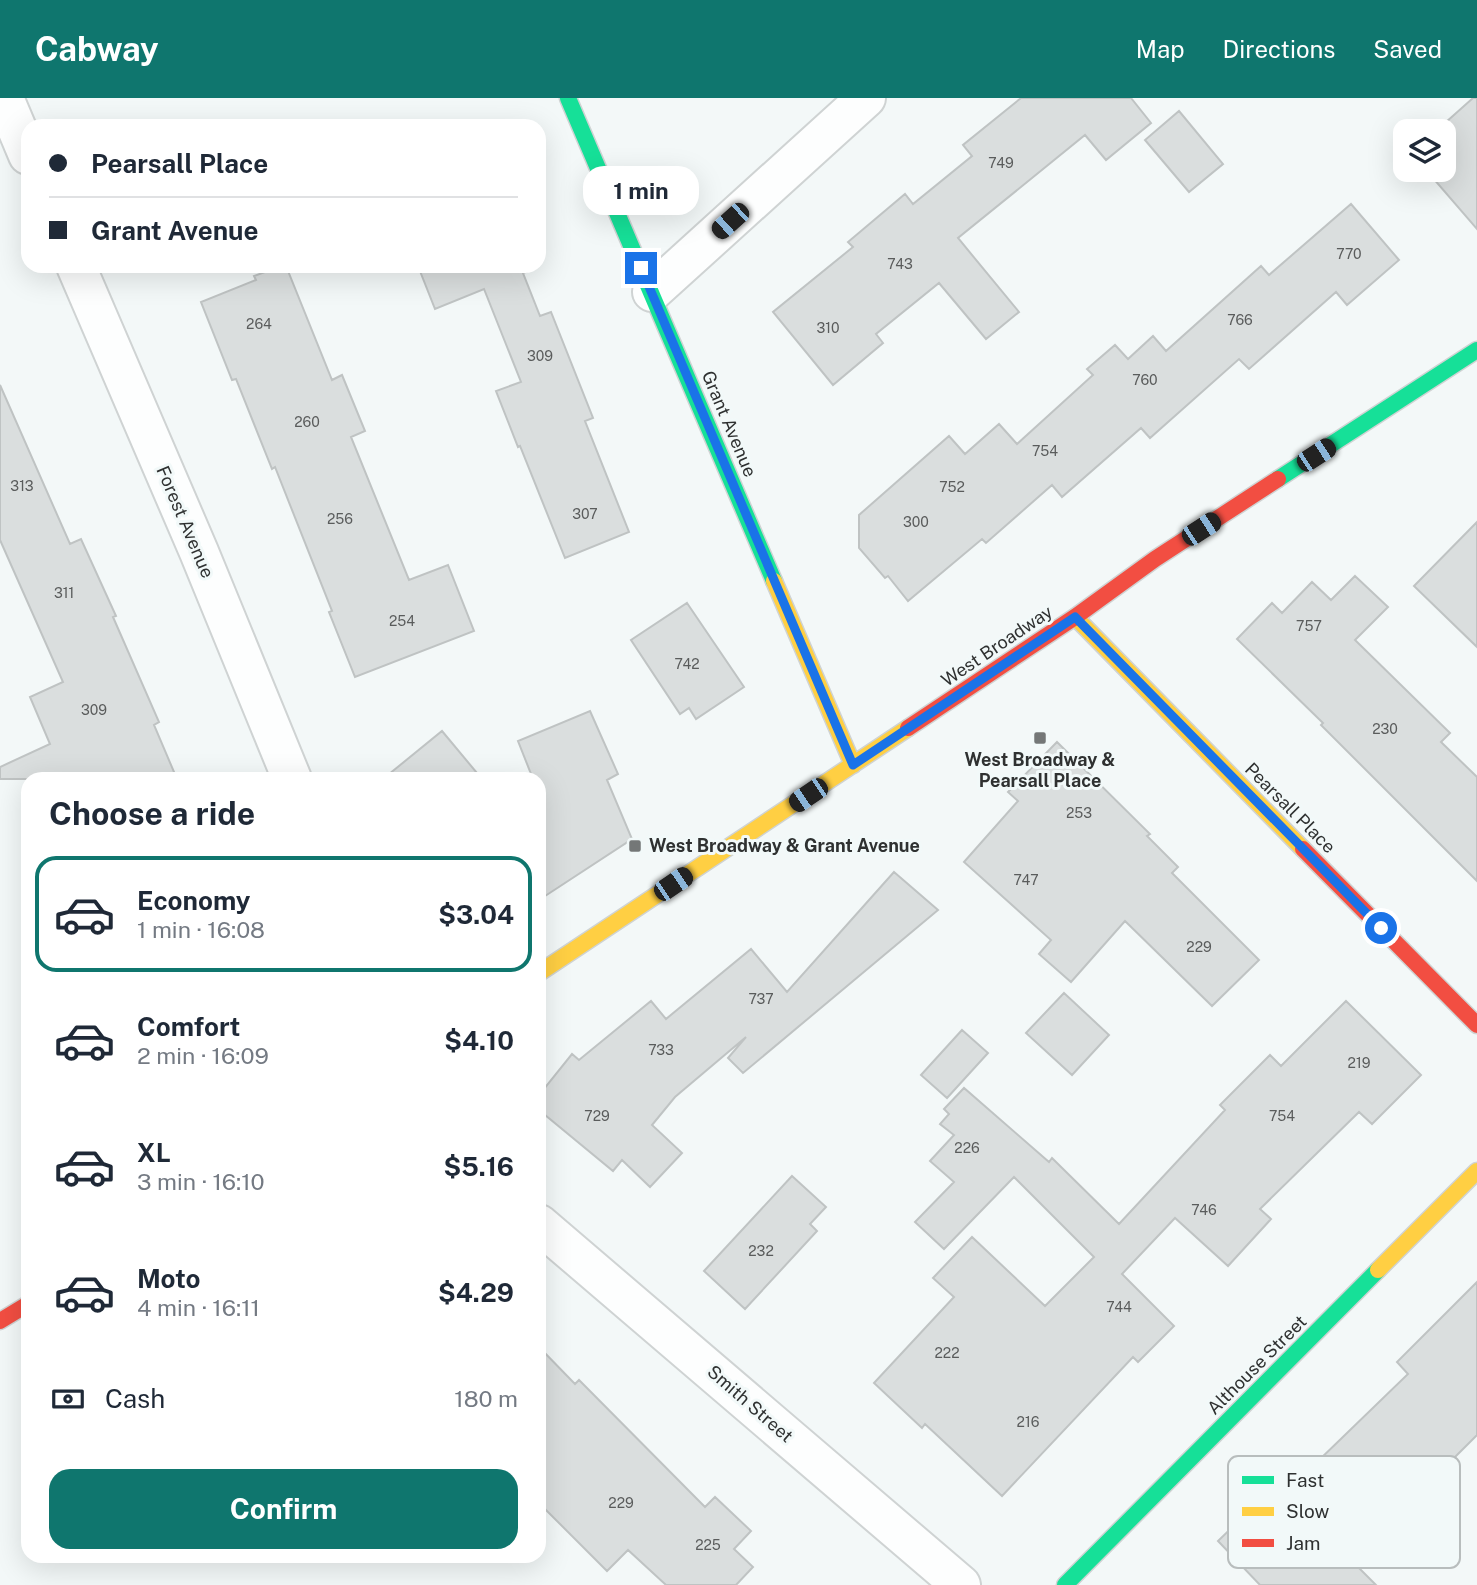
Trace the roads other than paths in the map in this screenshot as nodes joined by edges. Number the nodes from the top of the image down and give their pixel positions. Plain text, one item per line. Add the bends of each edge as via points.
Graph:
1 (568, 98) edge
2 (866, 98) edge
3 (5, 99) edge
4 (21, 138) edge
5 (79, 273) edge
6 (652, 292) junction
7 (1477, 350) edge
8 (1075, 617) junction
9 (853, 765) junction
10 (289, 772) edge
11 (546, 968) edge
12 (1477, 1025) edge
13 (1477, 1171) edge
14 (546, 1230) edge
15 (21, 1308) edge
16 (0, 1321) edge
17 (961, 1585) edge
18 (1065, 1585) edge

1 - 6 street, Grant Avenue
2 - 6 street
3 - 4 street
5 - 10 street, Forest Avenue
6 - 9 street, Grant Avenue
7 - 8 street, West Broadway via 1155,559
8 - 9 street, West Broadway
8 - 12 street, Pearsall Place
9 - 11 street, West Broadway
13 - 18 street, Althouse Street
14 - 17 street, Smith Street
15 - 16 street

